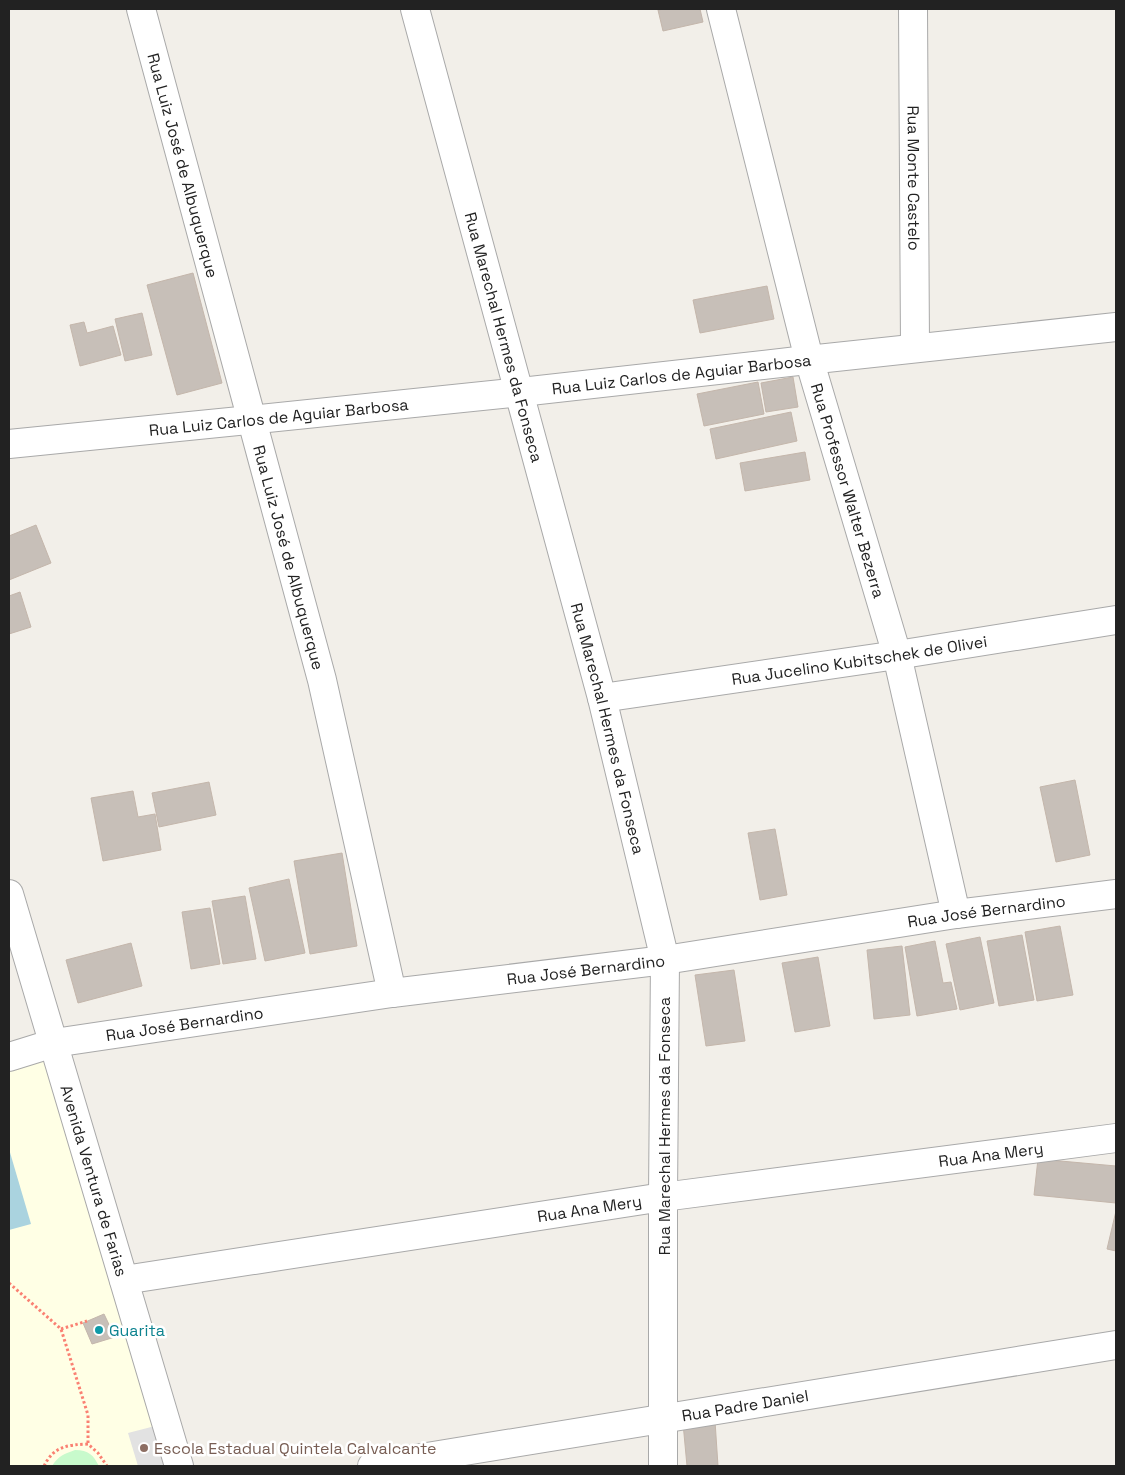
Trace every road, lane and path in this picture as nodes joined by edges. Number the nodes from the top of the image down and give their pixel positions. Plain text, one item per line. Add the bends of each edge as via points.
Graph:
1 (142, 9) edge
2 (415, 9) edge
3 (721, 9) edge
4 (913, 9) edge
5 (1116, 327) edge
6 (915, 347) junction
7 (809, 359) junction
8 (520, 392) junction
9 (252, 420) junction
10 (9, 444) edge
11 (1116, 620) edge
12 (897, 655) junction
13 (602, 698) junction
14 (9, 894) edge
15 (1116, 894) edge
16 (956, 914) junction
17 (665, 960) junction
18 (392, 993) junction
19 (54, 1043) junction
20 (9, 1057) edge
21 (1116, 1138) edge
22 (663, 1197) junction
23 (124, 1280) junction
24 (9, 1283) edge
25 (87, 1321) dead end
26 (61, 1329) junction
27 (1116, 1345) edge
28 (662, 1420) junction
29 (88, 1444) junction
30 (44, 1466) edge
31 (107, 1466) edge
32 (179, 1466) edge
33 (372, 1466) edge
34 (663, 1466) edge

1 - 9 street, Rua Luiz José de Albuquerque
2 - 8 street, Rua Marechal Hermes da Fonseca
3 - 7 street, Rua Professor Walter Bezerra
4 - 6 street, Rua Monte Castelo
5 - 6 street, Rua Luiz Carlos de Aguiar Barbosa
6 - 7 street, Rua Luiz Carlos de Aguiar Barbosa
7 - 8 street, Rua Luiz Carlos de Aguiar Barbosa
7 - 12 street, Rua Professor Walter Bezerra
8 - 9 street, Rua Luiz Carlos de Aguiar Barbosa
8 - 13 street, Rua Marechal Hermes da Fonseca
9 - 10 street, Rua Luiz Carlos de Aguiar Barbosa
9 - 18 street, Rua Luiz José de Albuquerque via 322,680
11 - 12 street, Rua Jucelino Kubitschek de Olivei
12 - 13 street, Rua Jucelino Kubitschek de Olivei
12 - 16 street, Rua Professor Walter Bezerra
13 - 17 street, Rua Marechal Hermes da Fonseca
14 - 19 street, Avenida Ventura de Farias
15 - 16 street, Rua José Bernardino
16 - 17 street, Rua José Bernardino
17 - 18 street, Rua José Bernardino
17 - 22 street, Rua Marechal Hermes da Fonseca
18 - 19 street, Rua José Bernardino
19 - 20 street, Rua José Bernardino
19 - 23 street, Avenida Ventura de Farias
21 - 22 street, Rua Ana Mery
22 - 23 street, Rua Ana Mery
22 - 28 street, Rua Marechal Hermes da Fonseca
23 - 32 street, Avenida Ventura de Farias
24 - 26 path
25 - 26 path
26 - 29 path via 88,1415
27 - 28 street, Rua Padre Daniel
28 - 33 street, Rua Padre Daniel
28 - 34 street, Rua Marechal Hermes da Fonseca
29 - 30 path via 57,1449
29 - 31 path

